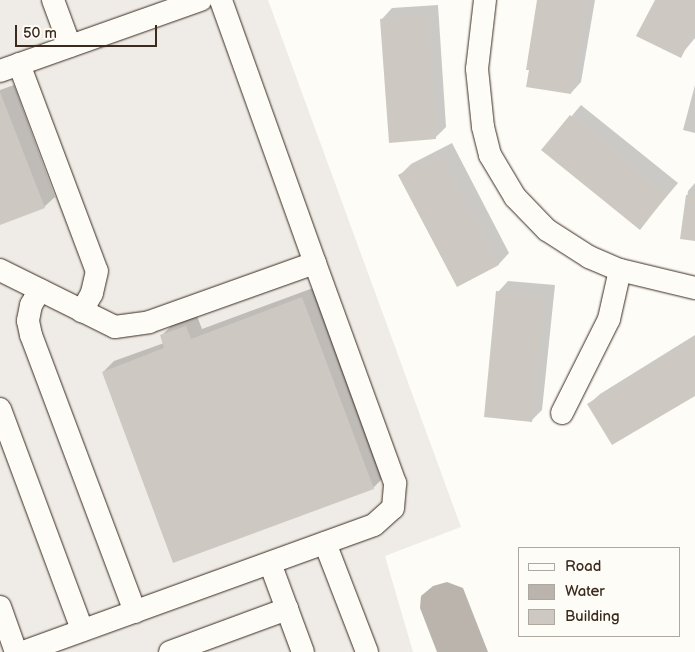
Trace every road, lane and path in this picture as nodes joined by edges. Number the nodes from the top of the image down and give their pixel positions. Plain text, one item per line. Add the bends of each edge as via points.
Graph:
1 (53, 0) edge
2 (201, 0) edge
3 (221, 0) edge
4 (484, 0) edge
5 (179, 4) edge
6 (70, 46) junction
7 (9, 67) edge
8 (315, 262) junction
9 (0, 270) edge
10 (620, 270) junction
11 (695, 288) edge
12 (40, 290) junction
13 (82, 311) junction
14 (0, 409) edge
15 (562, 413) dead end
16 (325, 543) junction
17 (270, 563) junction
18 (0, 607) edge
19 (287, 609) junction
20 (134, 612) junction
21 (82, 630) junction
22 (16, 652) edge
23 (23, 652) edge
24 (170, 652) edge
25 (302, 652) edge
26 (367, 652) edge

1 - 6 street
2 - 5 street
3 - 8 street
4 - 10 street via 477,69 483,126 490,154 515,197 547,230 569,246
5 - 6 street
6 - 7 street
7 - 13 street via 96,271 92,293
8 - 13 street via 149,322 115,327
8 - 16 street via 395,484 393,508 374,525
9 - 12 street
10 - 11 street
10 - 15 street via 609,319
12 - 13 street
12 - 20 street via 31,305 28,322 31,335
14 - 21 street
16 - 17 street
16 - 26 street
17 - 19 street
17 - 20 street
18 - 22 street
19 - 24 street
19 - 25 street
20 - 21 street
21 - 23 street

